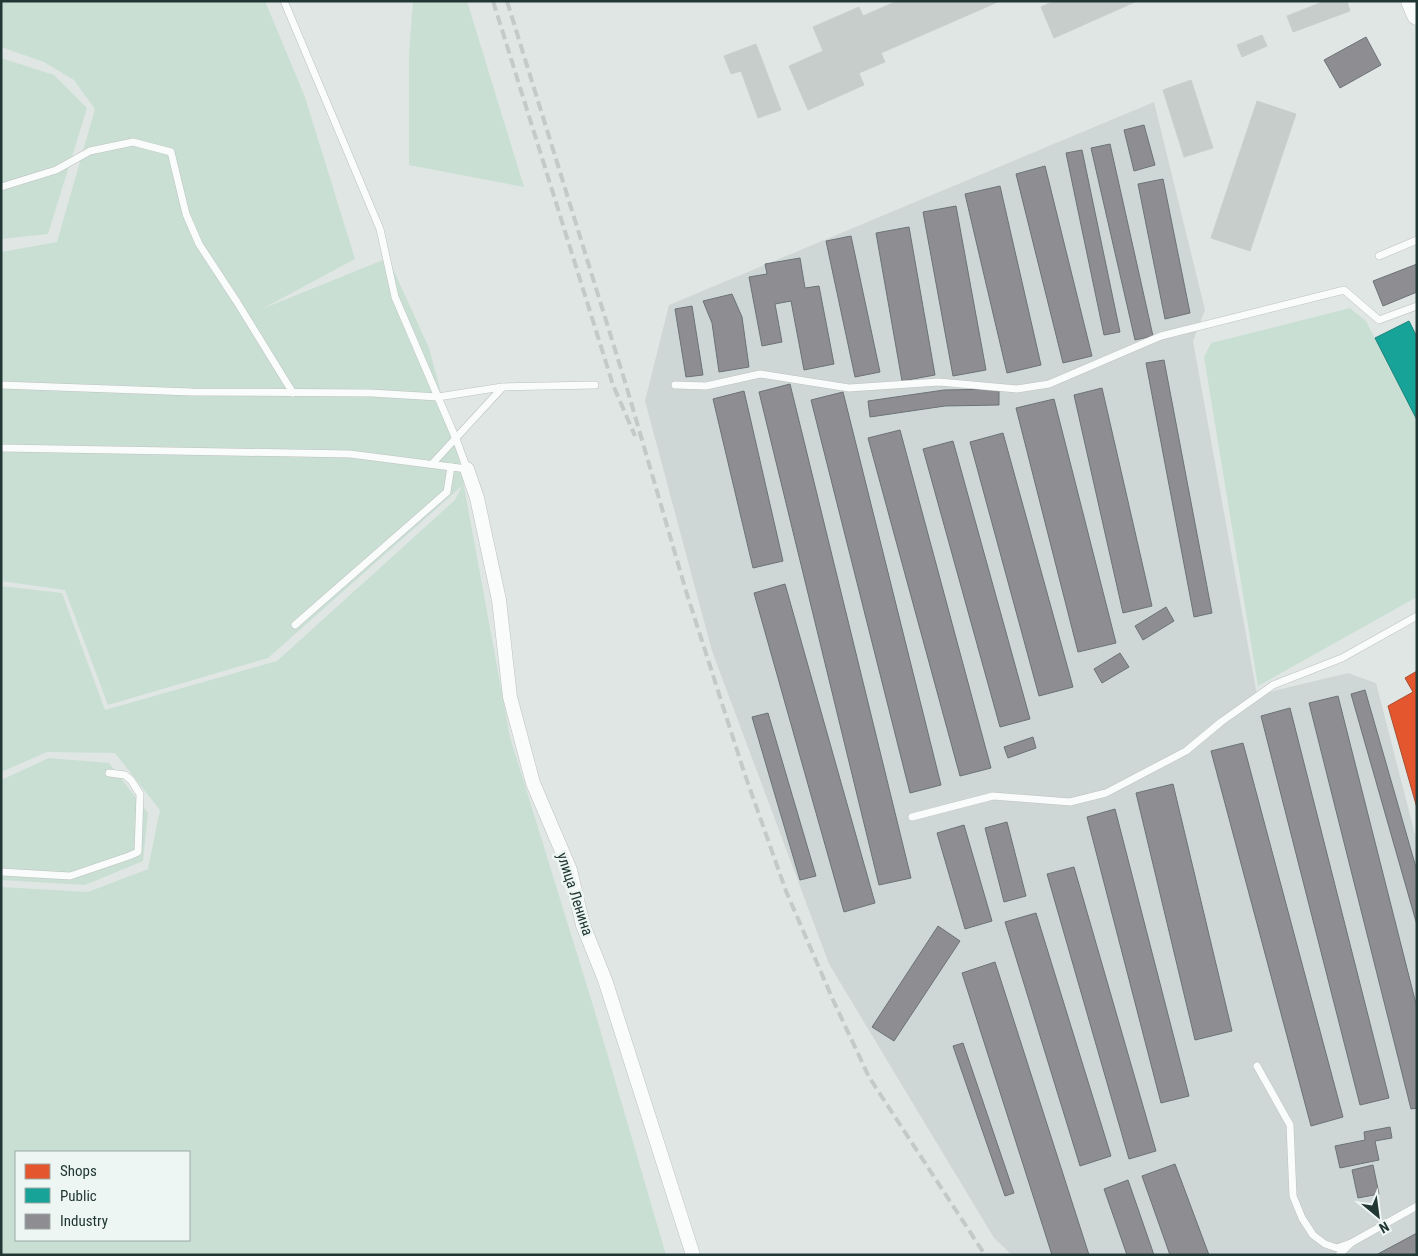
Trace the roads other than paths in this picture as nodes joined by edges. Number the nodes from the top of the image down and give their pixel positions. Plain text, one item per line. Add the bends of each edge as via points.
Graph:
1 (284, 1) edge
2 (1411, 1) edge
3 (1417, 15) edge
4 (1, 187) edge
5 (1417, 240) edge
6 (1379, 256) dead end
7 (1417, 306) edge
8 (595, 384) dead end
9 (1, 385) edge
10 (674, 386) dead end
11 (502, 387) junction
12 (293, 393) junction
13 (438, 397) junction
14 (456, 438) junction
15 (1, 448) edge
16 (432, 464) junction
17 (451, 467) junction
18 (467, 470) junction
19 (1417, 616) edge
20 (295, 625) dead end
21 (109, 773) dead end
22 (912, 817) dead end
23 (1, 872) edge
24 (1257, 1066) dead end
25 (1417, 1206) edge
26 (1351, 1243) junction
27 (693, 1255) edge
28 (1340, 1255) edge

1 - 13 lane via 380,229 395,297
2 - 3 street
4 - 12 lane via 56,170 90,151 133,142 171,152 186,214 199,244
5 - 6 lane
7 - 10 lane via 1379,320 1344,290 1161,336 1049,384 1017,389 939,382 849,388 760,374 706,386
8 - 11 lane
9 - 12 lane
11 - 13 lane
11 - 14 lane
12 - 13 lane
13 - 14 lane
14 - 16 lane
14 - 18 lane
15 - 16 lane via 350,454
16 - 17 lane
17 - 18 lane
17 - 20 lane via 446,492
18 - 27 street, улица Ленина via 477,498 499,600 510,697 533,783 570,870 583,925 605,980
19 - 22 lane via 1342,658 1273,685 1186,751 1106,793 1070,802 993,796
21 - 23 lane via 125,775 140,794 138,852 70,876
24 - 26 lane via 1290,1124 1293,1196 1302,1218 1313,1235 1325,1244 1337,1248
25 - 26 lane
26 - 28 lane

